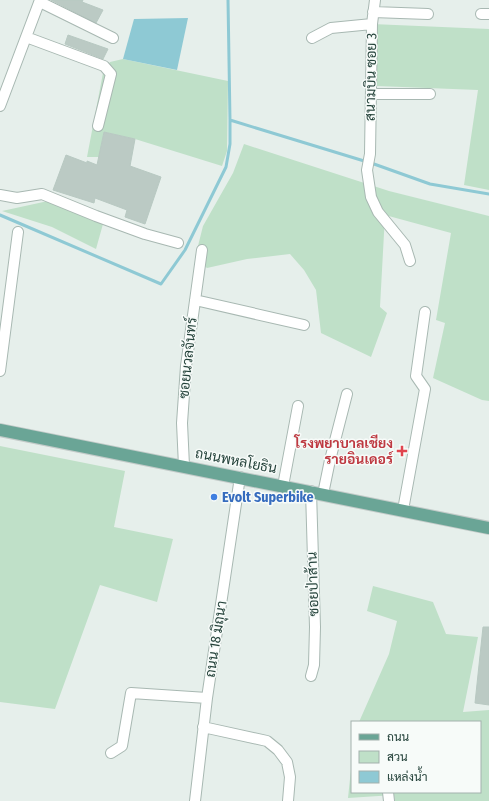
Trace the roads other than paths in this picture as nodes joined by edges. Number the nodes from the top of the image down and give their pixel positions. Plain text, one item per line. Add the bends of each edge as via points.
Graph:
1 (375, 0) edge
2 (40, 1) edge
3 (374, 12) junction
4 (428, 14) dead end
5 (372, 24) junction
6 (26, 36) junction
7 (113, 38) dead end
8 (312, 38) dead end
9 (372, 94) junction
10 (430, 94) dead end
11 (0, 106) edge
12 (98, 126) dead end
13 (0, 195) edge
14 (18, 232) dead end
15 (178, 243) dead end
16 (202, 250) dead end
17 (410, 261) dead end
18 (195, 300) junction
19 (425, 312) dead end
20 (304, 325) dead end
21 (0, 371) edge
22 (347, 394) dead end
23 (298, 406) dead end
24 (0, 430) edge
25 (184, 466) junction
26 (240, 477) junction
27 (283, 486) junction
28 (311, 491) junction
29 (323, 494) junction
30 (403, 510) junction
31 (489, 528) edge
32 (311, 676) dead end
33 (207, 698) junction
34 (204, 727) junction
35 (111, 753) dead end
36 (195, 801) edge
37 (288, 801) edge

1 - 3 street, สนามบิน ซอย 3
2 - 6 street
2 - 7 street
3 - 4 street
3 - 5 street, สนามบิน ซอย 3
5 - 8 street via 331,28
5 - 9 street, สนามบิน ซอย 3
6 - 11 street
6 - 12 street via 104,66 111,74
9 - 10 street
9 - 17 street, สนามบิน ซอย 3 via 369,160 371,197 378,212 405,245
13 - 15 street via 16,198 42,194 145,234
14 - 21 street
16 - 18 street, ซอยนวลจันทร์
18 - 20 street
18 - 25 street, ซอยนวลจันทร์ via 186,366 182,423
19 - 30 street via 416,376 425,389
22 - 29 street
23 - 27 street
24 - 25 main road, ถนนพหลโยธิน
25 - 26 main road, ถนนพหลโยธิน
26 - 27 main road, ถนนพหลโยธิน
26 - 33 street, ถนน 18 มิถุนา
27 - 28 main road, ถนนพหลโยธิน
28 - 29 main road, ถนนพหลโยธิน
28 - 32 street, ซอยป่าส้าน via 315,626 314,665
29 - 30 main road, ถนนพหลโยธิน
30 - 31 main road, ถนนพหลโยธิน
33 - 34 street, ถนน 18 มิถุนา
33 - 35 street via 131,693 122,746
34 - 36 street, ถนน 18 มิถุนา
34 - 37 street via 267,741 278,750 287,762 290,777

